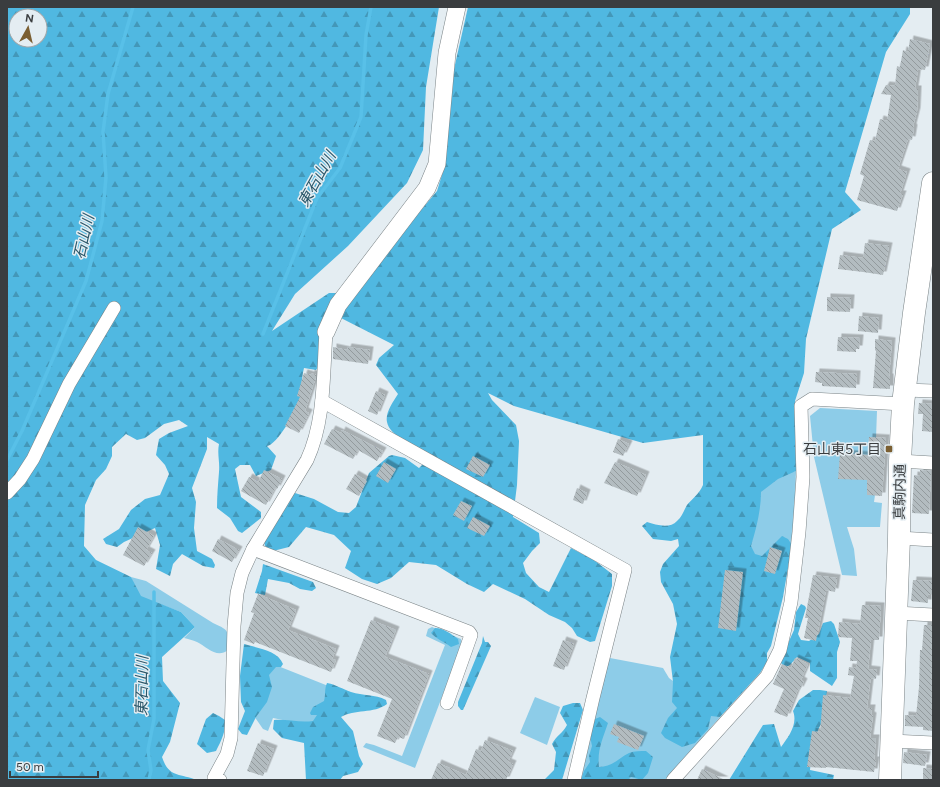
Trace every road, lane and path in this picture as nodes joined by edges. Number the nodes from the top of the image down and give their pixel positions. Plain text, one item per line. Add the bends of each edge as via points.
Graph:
1 (457, 7) edge
2 (933, 183) edge
3 (930, 230) edge
4 (114, 308) dead end
5 (326, 332) joint
6 (933, 391) edge
7 (904, 397) junction
8 (322, 401) junction
9 (900, 461) junction
10 (933, 463) edge
11 (7, 493) edge
12 (899, 538) junction
13 (933, 540) edge
14 (253, 549) junction
15 (896, 613) junction
16 (933, 615) edge
17 (447, 703) dead end
18 (892, 741) junction
19 (933, 743) edge
20 (216, 779) edge
21 (574, 780) edge
22 (673, 780) edge
23 (890, 780) edge

1 - 5 street via 448,53 437,164 427,188 338,305
2 - 3 highway, 真駒内通
3 - 7 highway, 真駒内通 via 914,313
4 - 11 street via 70,384 33,459
5 - 8 street
6 - 7 street
7 - 9 highway, 真駒内通
7 - 22 street via 812,399 801,406 803,477 799,532 791,602 780,650 767,676
8 - 14 street via 314,445
8 - 21 street via 625,570
9 - 10 street
9 - 12 highway, 真駒内通
12 - 13 street
12 - 15 highway, 真駒内通
14 - 17 street via 469,632 471,635
14 - 20 street via 242,573 237,593 231,738
15 - 16 street
15 - 18 highway, 真駒内通
18 - 19 street
18 - 23 highway, 真駒内通

